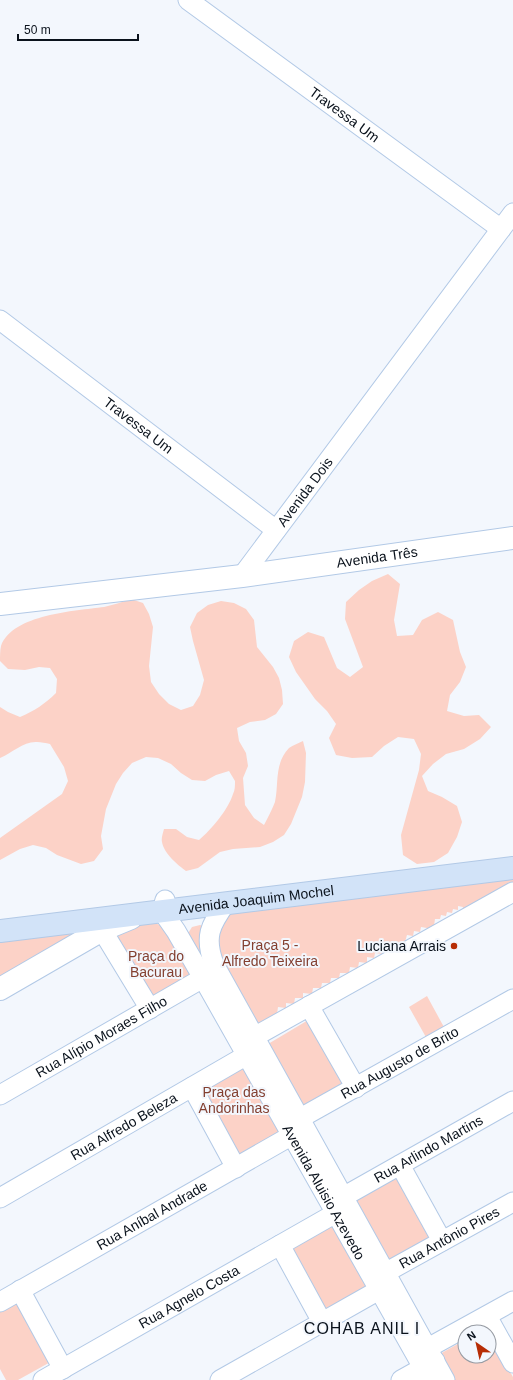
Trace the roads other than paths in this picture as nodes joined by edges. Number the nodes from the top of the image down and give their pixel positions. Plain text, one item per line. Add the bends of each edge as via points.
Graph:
1 (188, 0) edge
2 (513, 213) edge
3 (501, 229) junction
4 (0, 320) edge
5 (276, 530) junction
6 (513, 538) edge
7 (242, 576) junction
8 (0, 604) edge
9 (513, 857) edge
10 (513, 868) edge
11 (513, 892) edge
12 (226, 903) junction
13 (156, 908) junction
14 (0, 919) edge
15 (102, 930) junction
16 (0, 931) edge
17 (203, 978) junction
18 (0, 989) edge
19 (513, 999) edge
20 (309, 1006) junction
21 (150, 1009) junction
22 (254, 1038) junction
23 (247, 1055) junction
24 (192, 1087) junction
25 (356, 1088) junction
26 (0, 1095) edge
27 (513, 1101) edge
28 (296, 1127) junction
29 (400, 1165) junction
30 (236, 1168) junction
31 (0, 1198) edge
32 (513, 1202) edge
33 (339, 1205) junction
34 (442, 1241) junction
35 (280, 1245) junction
36 (379, 1281) junction
37 (20, 1290) junction
38 (513, 1301) edge
39 (0, 1302) edge
40 (486, 1316) junction
41 (322, 1322) junction
42 (426, 1362) edge
43 (513, 1363) edge
44 (63, 1368) junction
45 (43, 1380) edge
46 (220, 1380) edge
47 (401, 1380) edge
48 (445, 1380) edge

1 - 3 street, Travessa Um
2 - 3 street, Avenida Dois
3 - 5 street, Avenida Dois
4 - 5 street, Travessa Um
5 - 7 street, Avenida Dois
6 - 7 street, Avenida Três
7 - 8 street
9 - 13 main road, Avenida Joaquim Mochel
10 - 12 main road, Avenida Joaquim Mochel
11 - 20 street
12 - 13 main road, Avenida Joaquim Mochel
12 - 22 street, Avenida Aluisio Azevedo via 212,923 208,937 209,947 214,964
13 - 14 main road, Avenida Joaquim Mochel
13 - 15 street
13 - 16 main road, Avenida Joaquim Mochel
13 - 17 street, Avenida Aluisio Azevedo via 176,931
15 - 18 street
15 - 21 street
17 - 21 street, Rua Alípio Moraes Filho
17 - 23 street, Avenida Aluisio Azevedo
19 - 25 street, Rua Augusto de Brito
20 - 22 street
20 - 25 street
21 - 26 street, Rua Alípio Moraes Filho
22 - 28 street, Avenida Aluisio Azevedo
23 - 24 street, Rua Alfredo Beleza
23 - 28 street, Avenida Aluisio Azevedo
24 - 30 street
24 - 31 street, Rua Alfredo Beleza
25 - 28 street, Rua Augusto de Brito
27 - 29 street, Rua Arlindo Martins
28 - 30 street, Rua Aníbal Andrade
28 - 33 street, Avenida Aluisio Azevedo
29 - 33 street, Rua Arlindo Martins
29 - 34 street
30 - 37 street, Rua Aníbal Andrade
32 - 34 street, Rua Antônio Pires
33 - 35 street, Rua Agnelo Costa
33 - 36 street, Avenida Aluisio Azevedo
34 - 36 street, Rua Antônio Pires
35 - 41 street
35 - 44 street, Rua Agnelo Costa
36 - 41 street, Rua Antônio Pires
36 - 42 street, Avenida Aluisio Azevedo
37 - 39 street, Rua Aníbal Andrade
37 - 44 street
38 - 40 street
40 - 42 street
40 - 43 street
41 - 46 street, Rua Antônio Pires
42 - 47 street
42 - 48 street, Avenida Aluisio Azevedo
44 - 45 street, Rua Agnelo Costa

